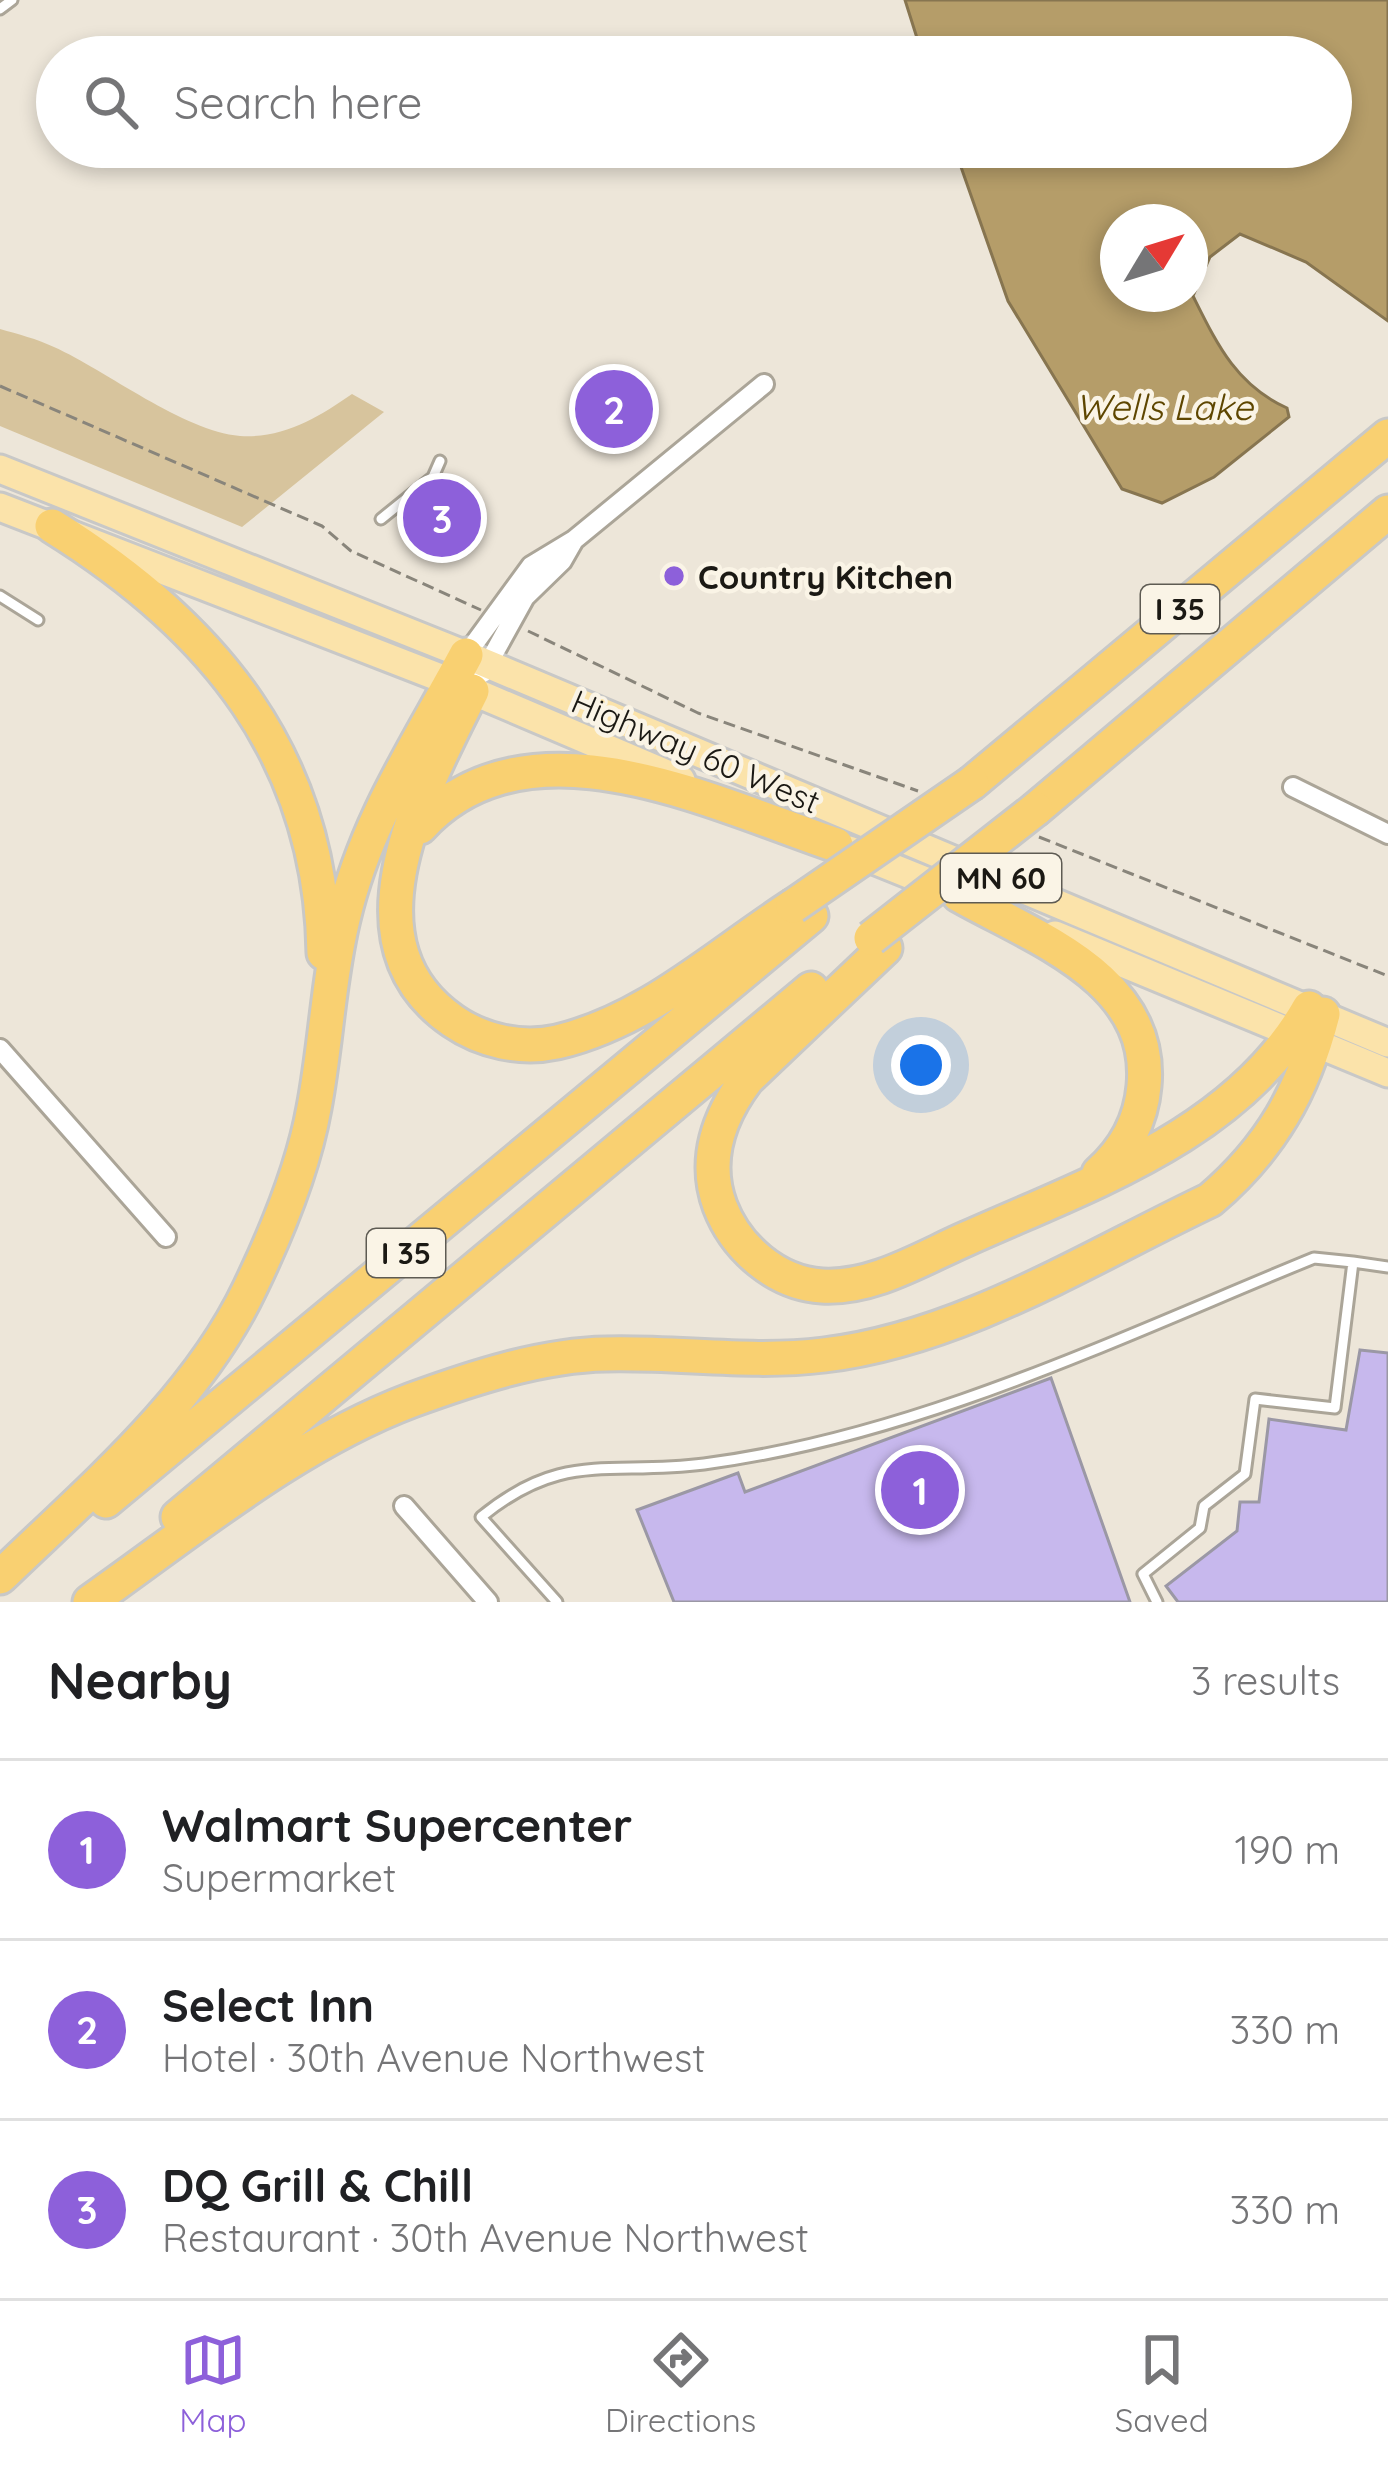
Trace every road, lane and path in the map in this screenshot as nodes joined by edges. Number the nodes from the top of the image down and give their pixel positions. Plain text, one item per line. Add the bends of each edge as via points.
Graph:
1 (12, 0) edge
2 (0, 9) edge
3 (764, 384) dead end
4 (0, 386) edge
5 (1388, 436) edge
6 (440, 461) dead end
7 (0, 469) edge
8 (0, 507) edge
9 (1388, 512) edge
10 (381, 519) dead end
11 (52, 526) junction
12 (0, 596) edge
13 (501, 619) junction
14 (38, 620) dead end
15 (469, 674) junction
16 (1293, 787) dead end
17 (920, 792) dead end
18 (1032, 821) junction
19 (1388, 834) edge
20 (836, 845) junction
21 (406, 848) junction
22 (958, 895) junction
23 (802, 911) junction
24 (878, 943) junction
25 (1388, 976) edge
26 (325, 1017) junction
27 (1310, 1024) junction
28 (1388, 1043) edge
29 (0, 1049) edge
30 (1388, 1073) edge
31 (1072, 1191) junction
32 (166, 1237) dead end
33 (1353, 1262) junction
34 (1388, 1268) edge
35 (404, 1506) dead end
36 (0, 1576) edge
37 (0, 1589) edge
38 (75, 1602) edge
39 (89, 1602) edge
40 (488, 1602) edge
41 (556, 1602) edge
42 (1157, 1602) edge

1 - 2 lane
3 - 13 street via 531,566
4 - 13 path via 322,526 351,551
5 - 23 highway, I 35, bridge via 973,783
6 - 10 lane via 433,477
7 - 15 main road, Highway 60 West / MN 60
8 - 11 main road, Highway 60 West / MN 60
9 - 18 highway, I 35
11 - 15 main road, Highway 60 West / MN 60
11 - 26 highway via 183,623 270,736 313,856
12 - 14 lane
13 - 15 street
13 - 17 path via 698,713
15 - 20 main road, Highway 60 West / MN 60
15 - 21 highway
15 - 26 highway via 396,776 361,856
15 - 27 main road, Highway 60 West / MN 60
16 - 19 street
18 - 24 highway, bridge
18 - 25 path
20 - 21 highway via 670,788 544,772 502,775 455,794
20 - 22 main road, Highway 60 West / MN 60
21 - 23 highway via 393,907 404,965 420,991 466,1030 524,1045 568,1038 632,1012
22 - 27 main road, Highway 60 West / MN 60
22 - 31 highway via 1084,965 1136,1027 1141,1109 1116,1158
23 - 37 highway, I 35
24 - 31 highway via 725,1112 713,1178 747,1250 791,1279 844,1286
24 - 38 highway, I 35
26 - 36 highway via 314,1111 289,1198 232,1319 135,1445
27 - 28 main road, Highway 60 West / MN 60
27 - 30 main road, Highway 60 West / MN 60
27 - 31 highway via 1178,1138
27 - 39 highway via 1298,1093 1265,1146 1210,1200 982,1309 889,1344 826,1355 603,1354 414,1399 305,1456
29 - 32 street
33 - 34 lane
33 - 41 lane via 1314,1258 934,1410 800,1451 667,1468 568,1469 515,1490 481,1517
33 - 42 lane via 1335,1408 1255,1399 1244,1474 1204,1506 1200,1528 1143,1574
35 - 40 street

